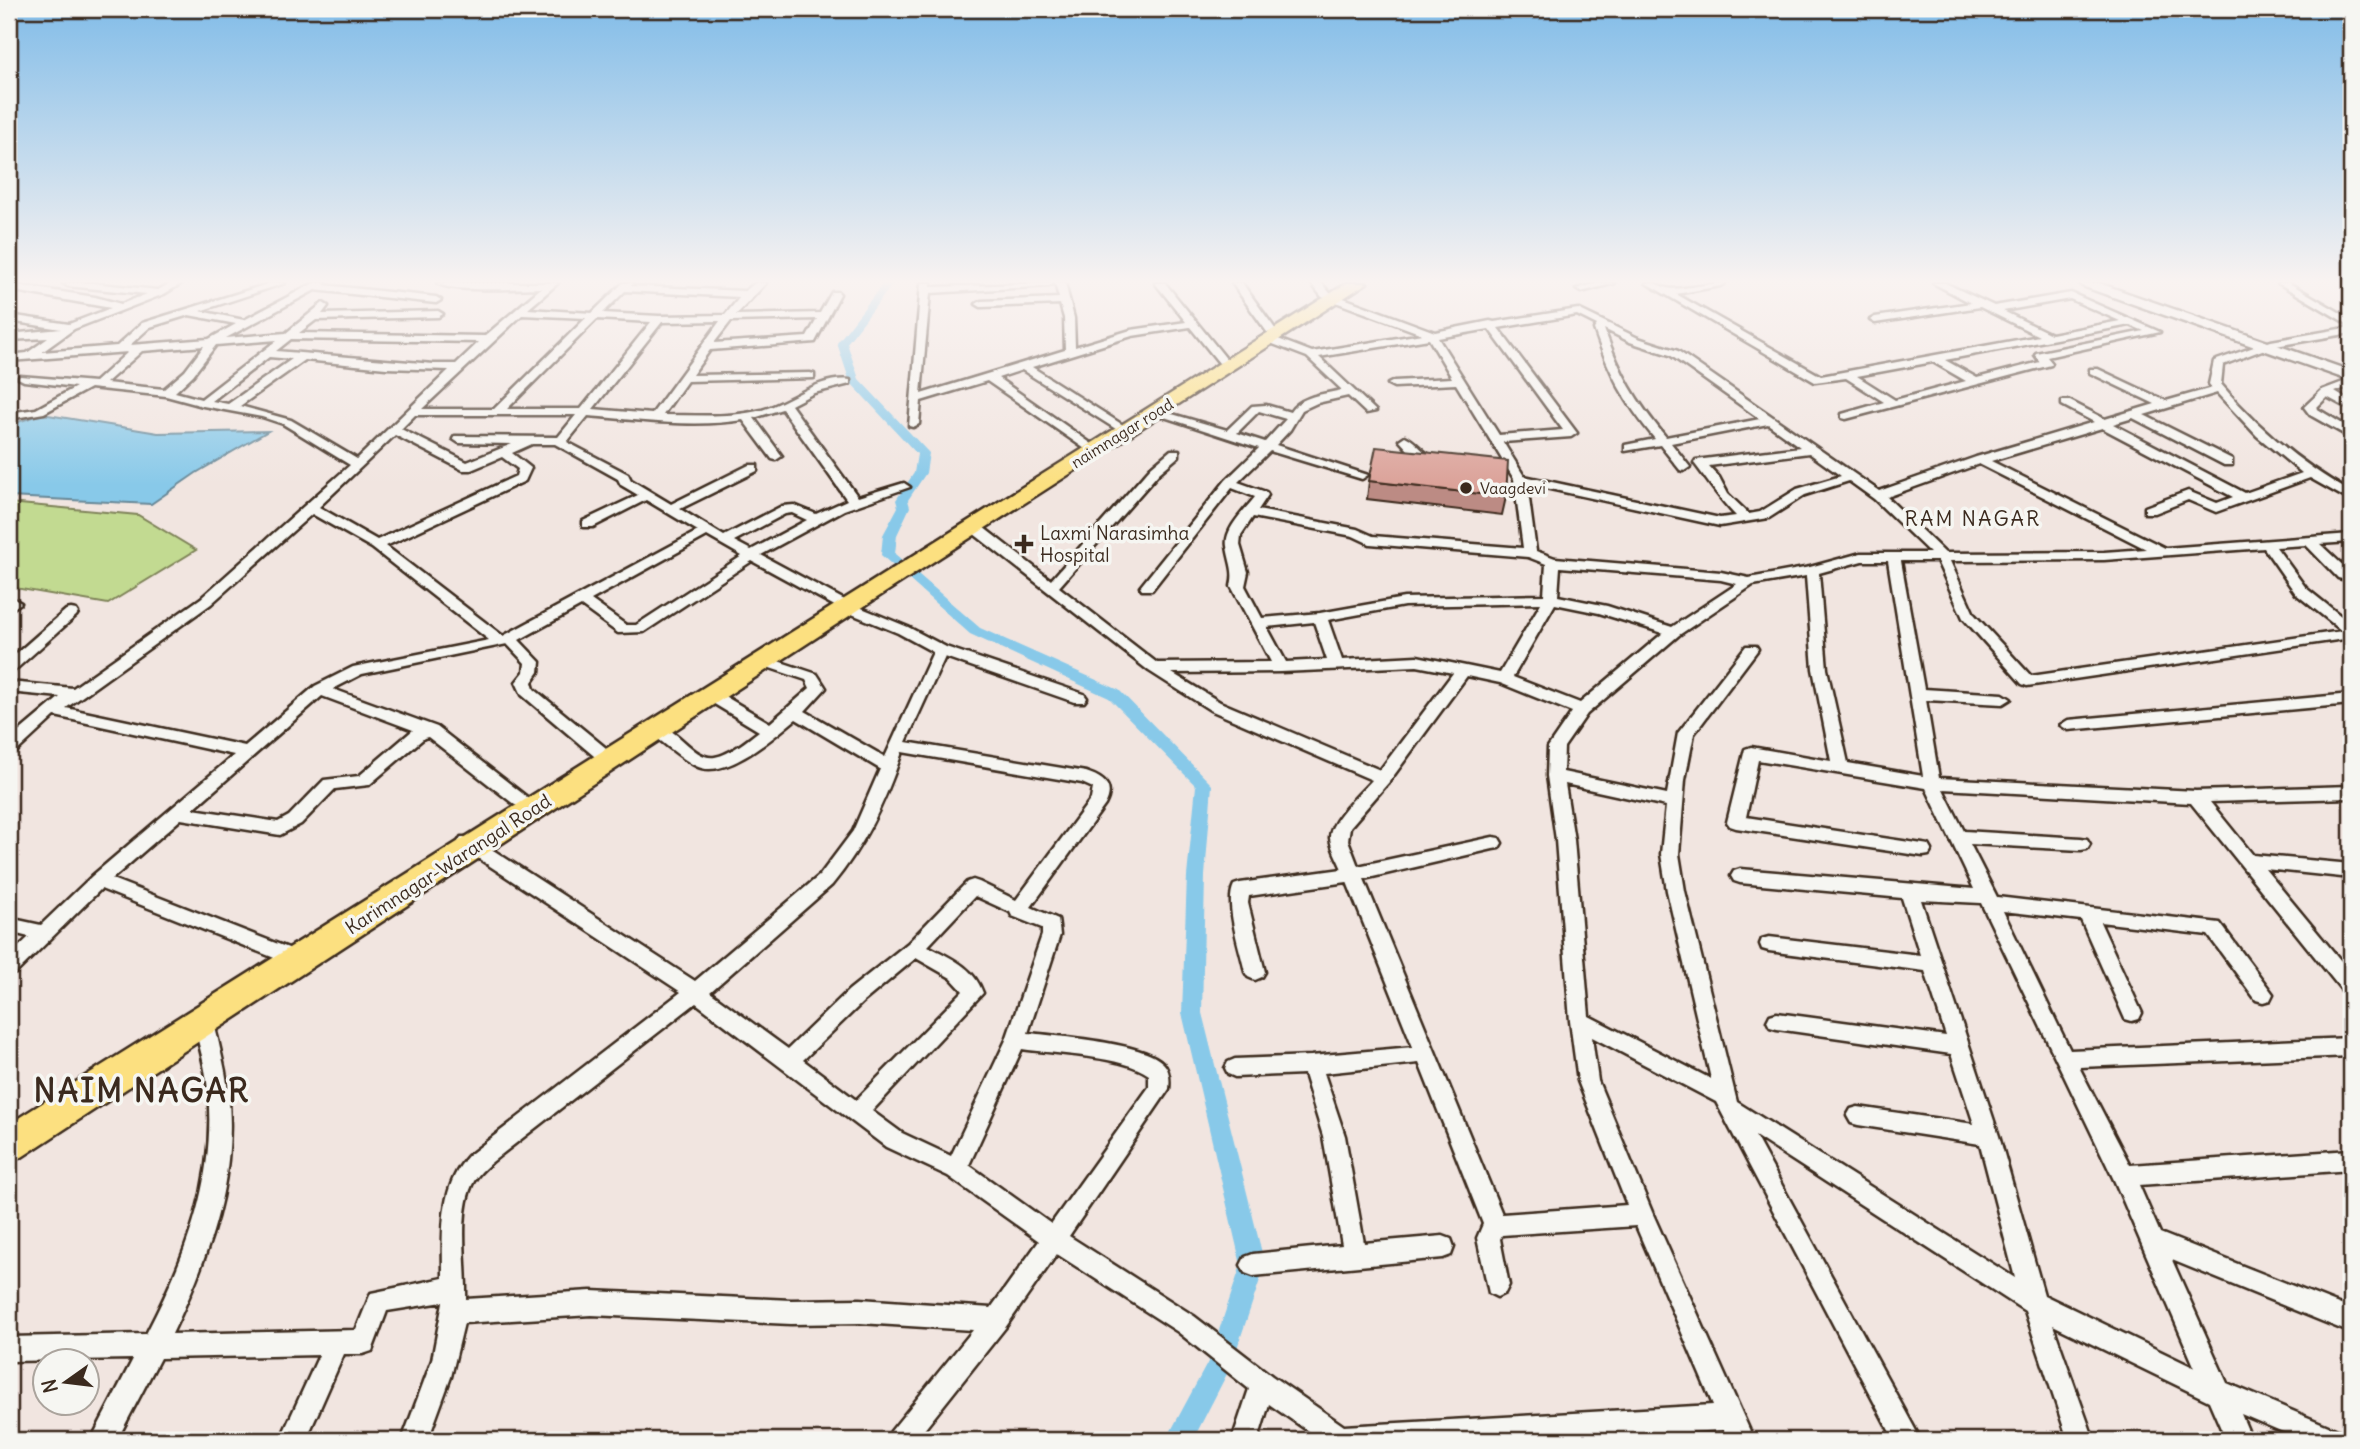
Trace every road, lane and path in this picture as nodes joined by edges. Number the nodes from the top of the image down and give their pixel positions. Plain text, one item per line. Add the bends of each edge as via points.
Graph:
1 (37, 351) edge
2 (91, 351) edge
3 (135, 351) edge
4 (206, 351) edge
5 (269, 351) edge
6 (313, 351) edge
7 (476, 351) edge
8 (558, 351) edge
9 (633, 351) edge
10 (705, 351) edge
11 (920, 351) edge
12 (1074, 351) edge
13 (1214, 351) edge
14 (1241, 351) edge
15 (1245, 351) edge
16 (1302, 351) edge
17 (1336, 351) edge
18 (1441, 351) edge
19 (1510, 351) edge
20 (1607, 351) edge
21 (1667, 351) edge
22 (1769, 351) edge
23 (1975, 351) edge
24 (2024, 351) edge
25 (2062, 351) edge
26 (2252, 351) edge
27 (2284, 351) edge
28 (1070, 352) joint
29 (266, 353) junction
30 (1311, 355) junction
31 (30, 356) junction
32 (303, 357) junction
33 (9, 358) edge
34 (1934, 358) junction
35 (1223, 361) junction
36 (2047, 363) junction
37 (1023, 366) junction
38 (458, 367) junction
39 (2094, 371) dead end
40 (1847, 374) junction
41 (2351, 374) edge
42 (810, 376) dead end
43 (989, 377) junction
44 (24, 378) dead end
45 (686, 378) junction
46 (1460, 381) junction
47 (846, 382) dead end
48 (1974, 382) junction
49 (2351, 382) edge
50 (1394, 384) dead end
51 (92, 385) junction
52 (2219, 389) junction
53 (1350, 392) junction
54 (2326, 392) junction
55 (167, 393) junction
56 (915, 399) junction
57 (203, 403) junction
58 (1893, 403) junction
59 (2066, 403) dead end
60 (784, 404) junction
61 (2165, 405) junction
62 (2351, 407) edge
63 (230, 408) junction
64 (1370, 411) dead end
65 (410, 412) junction
66 (497, 412) junction
67 (582, 412) junction
68 (1155, 412) junction
69 (2134, 414) junction
70 (9, 416) edge
71 (747, 416) junction
72 (1846, 416) dead end
73 (1292, 417) junction
74 (655, 418) junction
75 (1770, 420) junction
76 (2103, 423) junction
77 (913, 424) dead end
78 (1119, 427) junction
79 (394, 429) junction
80 (2351, 434) edge
81 (1229, 435) junction
82 (459, 439) dead end
83 (1496, 439) junction
84 (1405, 440) dead end
85 (529, 441) junction
86 (561, 441) junction
87 (1665, 442) junction
88 (1088, 447) junction
89 (1269, 447) junction
90 (1629, 447) dead end
91 (1813, 449) junction
92 (503, 452) junction
93 (1175, 453) dead end
94 (776, 456) dead end
95 (1980, 460) junction
96 (2228, 462) dead end
97 (357, 464) junction
98 (1452, 464) edge
99 (1684, 467) dead end
100 (754, 468) dead end
101 (2310, 474) junction
102 (1362, 475) dead end
103 (1852, 476) junction
104 (1520, 479) junction
105 (1230, 483) junction
106 (904, 487) dead end
107 (647, 495) junction
108 (1878, 496) junction
109 (2351, 497) edge
110 (2244, 498) junction
111 (855, 502) junction
112 (310, 508) junction
113 (671, 509) junction
114 (2150, 510) dead end
115 (1250, 512) junction
116 (1746, 518) junction
117 (816, 519) junction
118 (588, 524) dead end
119 (707, 531) junction
120 (960, 533) junction
121 (2351, 538) edge
122 (724, 541) junction
123 (2308, 541) junction
124 (377, 545) junction
125 (2268, 545) junction
126 (2163, 552) junction
127 (1530, 553) junction
128 (752, 555) junction
129 (1942, 556) junction
130 (1894, 557) junction
131 (1553, 562) junction
132 (1812, 571) junction
133 (2351, 577) edge
134 (1749, 582) junction
135 (1147, 587) dead end
136 (1051, 588) junction
137 (1550, 599) junction
138 (583, 601) junction
139 (844, 605) junction
140 (71, 612) dead end
141 (1320, 617) junction
142 (1258, 623) junction
143 (1674, 632) junction
144 (2351, 632) edge
145 (505, 640) junction
146 (1751, 649) dead end
147 (941, 650) junction
148 (763, 662) junction
149 (1336, 665) junction
150 (9, 667) edge
151 (1281, 667) junction
152 (1154, 668) junction
153 (1463, 671) junction
154 (1504, 679) junction
155 (9, 687) edge
156 (320, 690) junction
157 (75, 692) junction
158 (1917, 694) junction
159 (711, 695) junction
160 (1079, 698) dead end
161 (2003, 699) dead end
162 (2351, 699) edge
163 (52, 710) junction
164 (1582, 710) junction
165 (795, 712) junction
166 (2068, 725) dead end
167 (431, 730) junction
168 (657, 730) junction
169 (769, 730) junction
170 (897, 747) junction
171 (9, 749) edge
172 (247, 752) junction
173 (600, 752) junction
174 (890, 767) junction
175 (1841, 768) junction
176 (1555, 776) junction
177 (1383, 778) junction
178 (1933, 783) junction
179 (2351, 792) edge
180 (2196, 797) junction
181 (521, 801) junction
182 (1675, 802) junction
183 (177, 812) junction
184 (1959, 837) junction
185 (469, 843) junction
186 (1493, 843) dead end
187 (2081, 844) dead end
188 (1923, 850) dead end
189 (2246, 861) junction
190 (2351, 871) edge
191 (1354, 874) junction
192 (1740, 876) dead end
193 (98, 881) junction
194 (1909, 892) junction
195 (1989, 900) junction
196 (1018, 911) junction
197 (2087, 914) junction
198 (9, 925) edge
199 (45, 933) junction
200 (1769, 944) dead end
201 (915, 948) junction
202 (284, 954) junction
203 (1933, 964) junction
204 (9, 968) edge
205 (1255, 972) dead end
206 (2351, 987) edge
207 (696, 992) junction
208 (2263, 993) dead end
209 (2132, 1013) dead end
210 (202, 1014) junction
211 (1580, 1021) junction
212 (1777, 1021) dead end
213 (1016, 1040) junction
214 (1960, 1047) junction
215 (2351, 1047) edge
216 (1426, 1054) junction
217 (2064, 1059) junction
218 (789, 1061) junction
219 (1311, 1065) junction
220 (1235, 1068) dead end
221 (1726, 1101) junction
222 (858, 1112) junction
223 (1858, 1116) dead end
224 (9, 1127) edge
225 (1988, 1136) junction
226 (9, 1145) edge
227 (2351, 1160) edge
228 (956, 1169) junction
229 (2124, 1176) junction
230 (1642, 1215) junction
231 (1495, 1226) junction
232 (1054, 1239) junction
233 (2151, 1240) junction
234 (1443, 1247) dead end
235 (1355, 1255) junction
236 (1253, 1265) dead end
237 (1497, 1285) dead end
238 (454, 1288) junction
239 (2034, 1303) junction
240 (454, 1312) junction
241 (997, 1320) junction
242 (2351, 1321) edge
243 (337, 1343) junction
244 (150, 1348) junction
245 (9, 1349) edge
246 (1260, 1382) junction
247 (2218, 1392) junction
248 (1730, 1417) junction
249 (1341, 1439) edge
250 (104, 1440) edge
251 (293, 1440) edge
252 (415, 1440) edge
253 (900, 1440) edge
254 (1245, 1440) edge
255 (1741, 1440) edge
256 (1908, 1440) edge
257 (2081, 1440) edge
258 (2239, 1440) edge
259 (2331, 1440) edge

1 - 31 street
2 - 31 street
3 - 51 street
4 - 55 street
5 - 29 street
6 - 32 street
7 - 38 street
8 - 66 street
9 - 67 street
10 - 45 street
11 - 56 street
12 - 28 street
13 - 35 street
14 - 35 highway
15 - 68 highway, naimnagar road
16 - 30 street
17 - 30 street
18 - 46 street
19 - 83 street via 1571,433
20 - 87 street via 1633,405
21 - 75 street
22 - 40 street via 1819,380
23 - 34 street
24 - 36 street
25 - 36 street via 2040,355
26 - 52 street via 2218,363 2215,384
27 - 41 street
28 - 37 street
29 - 32 street
29 - 57 street
30 - 53 street
31 - 33 street
32 - 38 street via 405,369
32 - 63 street
34 - 40 street
34 - 48 street
35 - 78 highway
36 - 48 street
37 - 43 street
37 - 78 street
38 - 65 street
39 - 61 street
40 - 58 street
42 - 45 street
43 - 56 street
43 - 88 street
44 - 51 street
45 - 74 street
46 - 50 street
46 - 83 street
47 - 60 street via 810,391
48 - 58 street
49 - 54 street
51 - 55 street
51 - 70 street via 43,411
52 - 61 street
52 - 101 street via 2240,415
53 - 64 street
53 - 73 street via 1303,404
54 - 62 street
54 - 80 street via 2310,407
55 - 57 street
56 - 77 street
57 - 63 street
58 - 72 street
59 - 76 street
60 - 71 street
60 - 111 street
61 - 69 street
63 - 97 street via 277,417
65 - 66 street
65 - 79 street
66 - 67 street
67 - 74 street
67 - 86 street
68 - 81 street
68 - 120 highway, naimnagar road
69 - 76 street
69 - 96 street
71 - 74 street
71 - 94 street
73 - 81 street via 1256,408
73 - 89 street
75 - 87 street
75 - 91 street
76 - 95 street
76 - 110 street
78 - 88 highway
79 - 92 street via 464,466
79 - 97 street
81 - 89 street
82 - 85 street
83 - 104 street via 1502,460
84 - 98 street via 1423,459
85 - 86 street
85 - 92 street
86 - 107 street
87 - 90 street
87 - 99 street
88 - 120 highway
89 - 102 street
89 - 105 street
91 - 103 street
91 - 116 street via 1700,463 1723,496
92 - 124 street via 525,468 521,478
93 - 136 street
95 - 108 street
95 - 126 street
97 - 112 street
100 - 113 street
101 - 109 street
101 - 110 street
103 - 108 street
103 - 116 street via 1801,492 1764,515
104 - 116 street via 1720,522
104 - 127 street
105 - 115 street via 1262,495
105 - 135 street
106 - 111 street
107 - 113 street
107 - 118 street
108 - 129 street
110 - 114 street via 2216,508 2188,495
111 - 117 street
112 - 124 street
112 - 157 street via 206,601
113 - 119 street
115 - 127 street via 1357,533 1370,540
115 - 142 street via 1234,535 1233,545 1241,572 1238,586
117 - 122 street via 794,509 782,510
117 - 128 street
119 - 122 street
119 - 138 street
120 - 136 street
120 - 139 highway, Karimnagar-Warangal Road
121 - 123 street
122 - 128 street
123 - 125 street
123 - 133 street via 2343,575
124 - 145 street
125 - 126 street
125 - 144 street via 2301,591
126 - 129 street
127 - 131 street
128 - 138 street via 633,631 623,630
128 - 139 street
129 - 130 street
129 - 144 street via 1968,615 2027,681
130 - 132 street via 1861,557
130 - 158 street
131 - 134 street
131 - 137 street
132 - 134 street
132 - 175 street via 1821,669
134 - 143 street
136 - 152 street
137 - 141 street via 1404,602
137 - 143 street via 1602,609
137 - 154 street
138 - 145 street
139 - 147 street
139 - 148 highway, Karimnagar-Warangal Road
139 - 173 highway, Karimnagar-Warangal Road
140 - 150 street
141 - 142 street
141 - 149 street
142 - 151 street
143 - 164 street
145 - 156 street via 358,670
145 - 173 street via 533,662 524,682 527,691
146 - 182 street via 1686,733
147 - 160 street
147 - 170 street
148 - 159 highway, Karimnagar-Warangal Road
148 - 165 street via 816,680 814,693
149 - 151 street
149 - 153 street via 1416,661
151 - 152 street
152 - 177 street via 1215,706
153 - 154 street
153 - 177 street
154 - 164 street
155 - 157 street
156 - 167 street
156 - 172 street
157 - 163 street
158 - 161 street
158 - 178 street
159 - 168 highway, Karimnagar-Warangal Road
159 - 169 street
162 - 166 street
163 - 171 street
163 - 172 street
164 - 176 street via 1556,747
165 - 169 street
165 - 174 street
167 - 181 street
167 - 183 street via 419,734 363,781 330,785 281,829
168 - 169 street via 709,764 726,760
168 - 185 highway, Karimnagar-Warangal Road
170 - 174 street
170 - 196 street via 1087,778 1100,785 1099,801
172 - 183 street
173 - 181 highway, Karimnagar-Warangal Road
174 - 207 street via 867,824 839,865
175 - 178 street
175 - 188 street via 1751,753 1736,822
176 - 182 street
176 - 211 street
177 - 191 street via 1339,833
178 - 180 street
178 - 184 street
179 - 180 street
180 - 189 street
181 - 185 highway, Karimnagar-Warangal Road
182 - 221 street via 1672,871
183 - 193 street
184 - 187 street
184 - 195 street
185 - 202 highway, Karimnagar-Warangal Road
185 - 207 street
185 - 210 highway, Karimnagar-Warangal Road
186 - 191 street
189 - 190 street
189 - 206 street
191 - 205 street via 1240,891
191 - 216 street
192 - 194 street
193 - 199 street
193 - 202 street
194 - 195 street
194 - 203 street
195 - 197 street
195 - 217 street
196 - 201 street via 973,887
196 - 213 street via 1051,924 1052,929
197 - 208 street via 2213,928
197 - 209 street
198 - 199 street
199 - 204 street
200 - 203 street
201 - 218 street via 856,996
201 - 222 street via 965,978 973,993
202 - 210 highway, Karimnagar-Warangal Road
203 - 214 street
207 - 218 street
207 - 238 street via 499,1143 465,1176 457,1200
210 - 224 highway, Karimnagar-Warangal Road
210 - 226 highway, Karimnagar-Warangal Road
210 - 244 street via 219,1098 212,1200 201,1241
211 - 221 street
211 - 230 street via 1595,1104
212 - 214 street
213 - 228 street
213 - 232 street via 1135,1057 1155,1068 1159,1076 1158,1089
214 - 225 street
215 - 217 street
216 - 219 street
216 - 231 street
217 - 229 street
218 - 222 street
219 - 220 street
219 - 235 street via 1334,1136
221 - 239 street
221 - 256 street
222 - 228 street via 894,1140
223 - 225 street
225 - 239 street
227 - 229 street
228 - 232 street
229 - 233 street
230 - 231 street
230 - 248 street
231 - 237 street via 1488,1238
232 - 241 street
232 - 246 street via 1186,1324
233 - 242 street
233 - 247 street
234 - 235 street
235 - 236 street
238 - 240 street
238 - 243 street via 382,1299 363,1342
239 - 247 street
239 - 257 street
240 - 241 street via 592,1303
240 - 252 street via 430,1406
241 - 253 street
243 - 244 street
243 - 251 street
244 - 245 street
244 - 250 street
246 - 249 street
246 - 254 street
247 - 258 street
247 - 259 street
248 - 249 street
248 - 255 street

